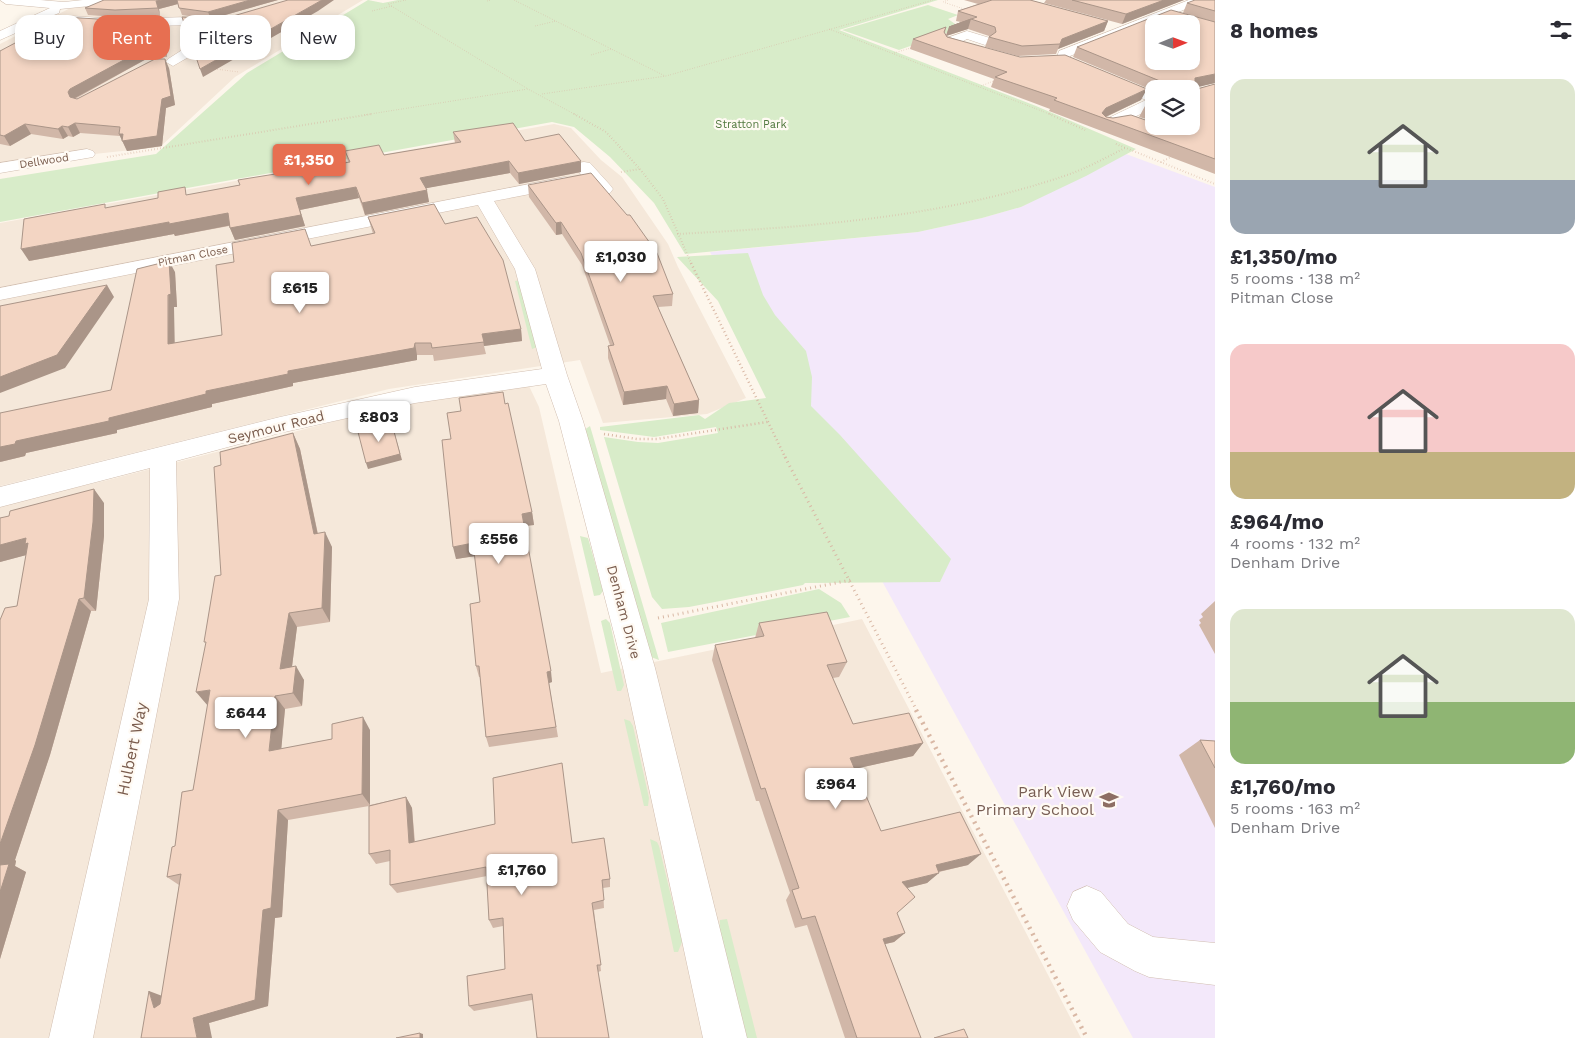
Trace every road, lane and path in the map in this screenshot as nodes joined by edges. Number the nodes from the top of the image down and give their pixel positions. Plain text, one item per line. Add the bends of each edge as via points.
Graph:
1 (6, 0) edge
2 (78, 0) edge
3 (110, 0) edge
4 (406, 0) edge
5 (491, 0) edge
6 (514, 0) edge
7 (933, 0) edge
8 (948, 0) edge
9 (1199, 0) edge
10 (487, 1) edge
11 (64, 6) junction
12 (393, 6) junction
13 (372, 11) dead end
14 (974, 12) edge
15 (1166, 14) junction
16 (45, 15) edge
17 (1169, 15) edge
18 (83, 21) edge
19 (556, 21) junction
20 (1098, 24) edge
21 (535, 26) dead end
22 (15, 29) edge
23 (830, 29) junction
24 (1124, 31) junction
25 (0, 36) edge
26 (985, 41) dead end
27 (611, 49) junction
28 (591, 54) dead end
29 (990, 55) edge
30 (1046, 60) edge
31 (1063, 60) junction
32 (194, 65) joint
33 (239, 72) dead end
34 (666, 76) junction
35 (999, 79) edge
36 (981, 86) junction
37 (528, 89) junction
38 (541, 94) junction
39 (1145, 96) edge
40 (1145, 105) edge
41 (1121, 118) junction
42 (1106, 124) edge
43 (1137, 124) edge
44 (1092, 133) dead end
45 (1108, 140) dead end
46 (1125, 148) junction
47 (87, 154) dead end
48 (1177, 154) edge
49 (104, 158) dead end
50 (1160, 163) junction
51 (0, 168) edge
52 (593, 178) edge
53 (1215, 184) edge
54 (484, 199) junction
55 (677, 234) junction
56 (0, 294) edge
57 (555, 375) junction
58 (767, 422) junction
59 (596, 432) dead end
60 (164, 456) junction
61 (0, 497) edge
62 (851, 580) junction
63 (652, 619) dead end
64 (1087, 906) dead end
65 (1215, 964) edge
66 (71, 1038) edge
67 (725, 1038) edge
68 (1087, 1038) edge

1 - 11 street
2 - 11 street
3 - 11 street
4 - 12 path via 388,4
5 - 10 path
6 - 19 path
7 - 23 path
8 - 14 path via 944,2
9 - 15 street
11 - 16 street
12 - 13 path
12 - 37 path
15 - 17 street
15 - 24 street
18 - 32 street via 214,24 206,41 167,62
19 - 21 path
19 - 27 path
20 - 24 street
22 - 25 street
23 - 34 path
23 - 36 path
24 - 31 street via 1064,54
26 - 29 street via 967,35 949,42
27 - 28 path
27 - 34 path
30 - 31 street
31 - 39 street
32 - 33 path
34 - 38 path
35 - 36 path
36 - 44 path
37 - 38 path
37 - 49 path
38 - 55 path via 606,132 640,168 663,199
40 - 41 street
41 - 42 street
41 - 43 street
45 - 46 path
46 - 50 path
46 - 55 path via 1072,173 1005,194 936,209 780,229
47 - 51 street, Dellwood
48 - 50 path
50 - 53 path
52 - 54 street, Pitman Close
54 - 56 street, Pitman Close
54 - 57 street, Denham Drive via 525,270
55 - 58 path
57 - 60 street, Seymour Road via 415,395 280,425
57 - 67 street, Denham Drive via 572,421 639,668
58 - 59 path via 657,439
58 - 62 path
60 - 61 street, Seymour Road
60 - 66 street, Hulbert Way via 164,599
62 - 63 path
62 - 68 path
64 - 65 street via 1114,938 1148,957

